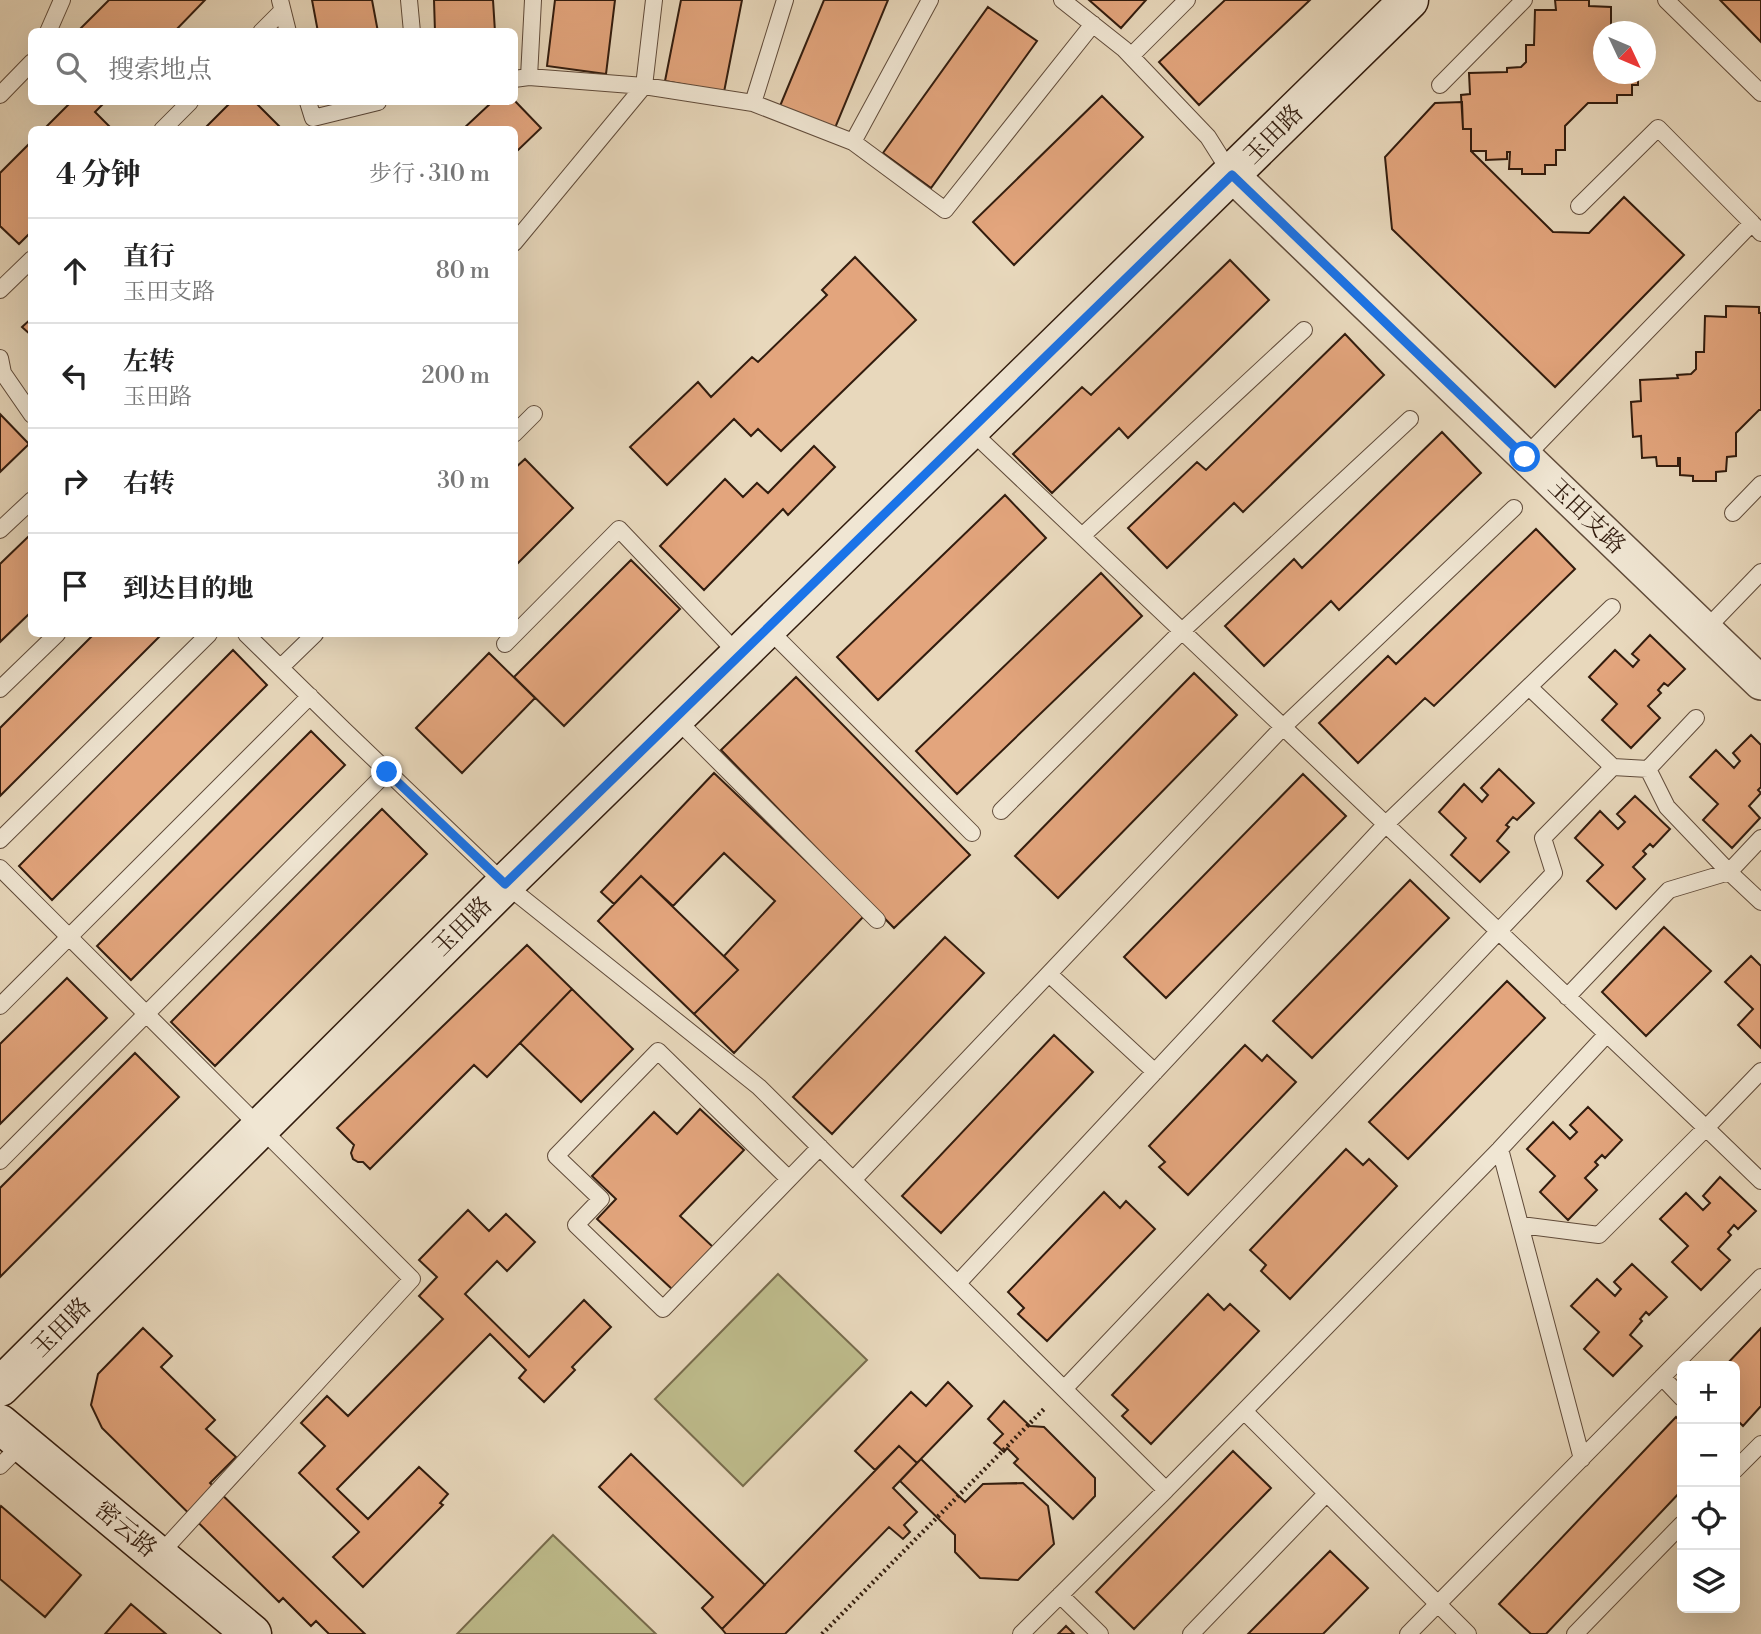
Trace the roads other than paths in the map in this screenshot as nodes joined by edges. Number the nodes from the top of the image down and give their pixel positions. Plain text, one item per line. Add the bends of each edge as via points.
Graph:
1 (62, 0) edge
2 (408, 0) edge
3 (533, 0) edge
4 (654, 0) edge
5 (785, 0) edge
6 (930, 0) edge
7 (1062, 0) edge
8 (1187, 0) edge
9 (1409, 0) edge
10 (1524, 0) edge
11 (1666, 0) edge
12 (281, 5) edge
13 (1093, 24) junction
14 (50, 28) edge
15 (264, 28) edge
16 (287, 28) edge
17 (412, 28) edge
18 (1131, 56) junction
19 (28, 66) edge
20 (522, 78) edge
21 (1440, 85) dead end
22 (644, 86) junction
23 (1761, 93) edge
24 (0, 95) edge
25 (753, 103) junction
26 (187, 105) edge
27 (364, 105) edge
28 (312, 116) edge
29 (166, 126) edge
30 (853, 142) junction
31 (1232, 175) junction
32 (1580, 206) dead end
33 (1756, 228) edge
34 (518, 238) edge
35 (28, 263) edge
36 (0, 290) edge
37 (1304, 330) dead end
38 (1, 369) edge
39 (28, 409) edge
40 (534, 414) dead end
41 (1410, 419) dead end
42 (518, 430) edge
43 (970, 430) junction
44 (1525, 457) junction
45 (1761, 484) edge
46 (28, 504) edge
47 (1514, 508) dead end
48 (1733, 513) dead end
49 (0, 530) edge
50 (1082, 536) junction
51 (1761, 572) edge
52 (1612, 607) dead end
53 (767, 628) junction
54 (1705, 630) junction
55 (518, 631) edge
56 (1182, 631) junction
57 (54, 637) edge
58 (206, 637) edge
59 (249, 637) edge
60 (312, 637) edge
61 (512, 637) edge
62 (505, 644) dead end
63 (739, 655) junction
64 (281, 667) junction
65 (1761, 683) edge
66 (1529, 687) junction
67 (0, 689) edge
68 (310, 696) junction
69 (675, 718) junction
70 (1696, 718) dead end
71 (1283, 727) junction
72 (1613, 767) junction
73 (1648, 769) junction
74 (387, 772) junction
75 (1001, 811) dead end
76 (1386, 824) junction
77 (972, 832) dead end
78 (1761, 838) edge
79 (0, 840) edge
80 (0, 868) edge
81 (1729, 872) junction
82 (505, 884) junction
83 (1761, 902) edge
84 (877, 919) dead end
85 (1500, 931) junction
86 (68, 938) junction
87 (1049, 974) junction
88 (1567, 997) junction
89 (0, 1006) edge
90 (145, 1013) junction
91 (1607, 1034) junction
92 (1761, 1071) edge
93 (1155, 1072) junction
94 (259, 1128) junction
95 (1706, 1128) junction
96 (820, 1147) junction
97 (1500, 1149) junction
98 (0, 1161) edge
99 (789, 1179) junction
100 (853, 1180) junction
101 (1761, 1181) edge
102 (1521, 1225) junction
103 (1761, 1277) edge
104 (958, 1283) junction
105 (1662, 1377) junction
106 (0, 1387) edge
107 (1064, 1389) junction
108 (1677, 1393) edge
109 (1244, 1411) junction
110 (8, 1444) edge
111 (1761, 1444) edge
112 (1582, 1459) junction
113 (1740, 1459) edge
114 (1166, 1490) junction
115 (1326, 1494) junction
116 (1677, 1529) edge
117 (158, 1556) junction
118 (1060, 1595) junction
119 (1438, 1604) junction
120 (252, 1634) edge
121 (1021, 1634) edge
122 (1100, 1634) edge
123 (1191, 1634) edge
124 (1408, 1634) edge
125 (1468, 1634) edge
126 (1574, 1634) edge

1 - 14 lane
2 - 17 lane
3 - 20 lane
4 - 22 lane
5 - 25 lane
6 - 30 lane
7 - 13 lane
8 - 18 lane
9 - 31 street, 玉田路
10 - 21 lane
11 - 23 lane
12 - 15 lane
12 - 16 lane
13 - 18 lane
13 - 30 lane via 945,210
18 - 31 lane via 1208,137
19 - 24 lane
20 - 22 lane
22 - 25 lane
22 - 34 lane
25 - 30 lane
26 - 29 lane
27 - 28 lane
31 - 43 street, 玉田路
31 - 44 street, 玉田支路
32 - 33 lane via 1658,128
33 - 44 lane
35 - 36 lane
37 - 50 lane
38 - 39 lane
40 - 42 lane
41 - 56 lane
43 - 50 lane
43 - 53 street, 玉田路
44 - 54 street, 玉田支路
45 - 48 lane
46 - 49 lane
47 - 71 lane
50 - 56 lane
51 - 54 lane
52 - 66 lane
53 - 63 street, 玉田路
53 - 77 lane
54 - 65 street, 玉田支路
55 - 63 lane via 619,529
56 - 71 lane
56 - 75 lane
57 - 67 lane
58 - 79 lane
59 - 64 lane
60 - 64 lane
61 - 62 lane
63 - 69 street, 玉田路
64 - 68 lane
66 - 72 lane
66 - 76 lane
68 - 74 lane
68 - 86 lane
69 - 82 street, 玉田路
69 - 84 lane
70 - 73 lane
71 - 76 lane
71 - 87 lane
72 - 73 lane
72 - 85 lane via 1543,838 1554,873
73 - 81 lane via 1667,807
74 - 82 lane
74 - 90 lane
76 - 85 lane
76 - 93 lane
78 - 81 lane
80 - 86 lane
81 - 83 lane
81 - 88 lane via 1668,890
82 - 94 street, 玉田路
82 - 96 lane via 759,1087
85 - 88 lane
85 - 107 lane
86 - 89 lane
86 - 90 lane
87 - 93 lane
87 - 100 lane
88 - 91 lane
90 - 94 lane
90 - 98 lane
91 - 95 lane
91 - 97 lane
92 - 95 lane
93 - 104 lane
94 - 106 street, 玉田路
94 - 117 lane via 412,1279
95 - 101 lane
95 - 102 lane via 1599,1235
96 - 99 lane
96 - 100 lane
97 - 102 lane
97 - 109 lane
99 - 99 lane via 663,1309 576,1225 601,1199 556,1156 658,1051
100 - 104 lane
102 - 112 lane
103 - 105 lane
104 - 107 lane
105 - 108 lane
105 - 112 lane
107 - 114 lane
109 - 114 lane
109 - 115 lane
110 - 117 street, 密云路
111 - 113 lane
112 - 119 lane
114 - 118 lane
115 - 119 lane
115 - 123 lane
116 - 126 lane
117 - 120 street, 密云路
118 - 121 lane
118 - 122 lane
119 - 124 lane
119 - 125 lane

